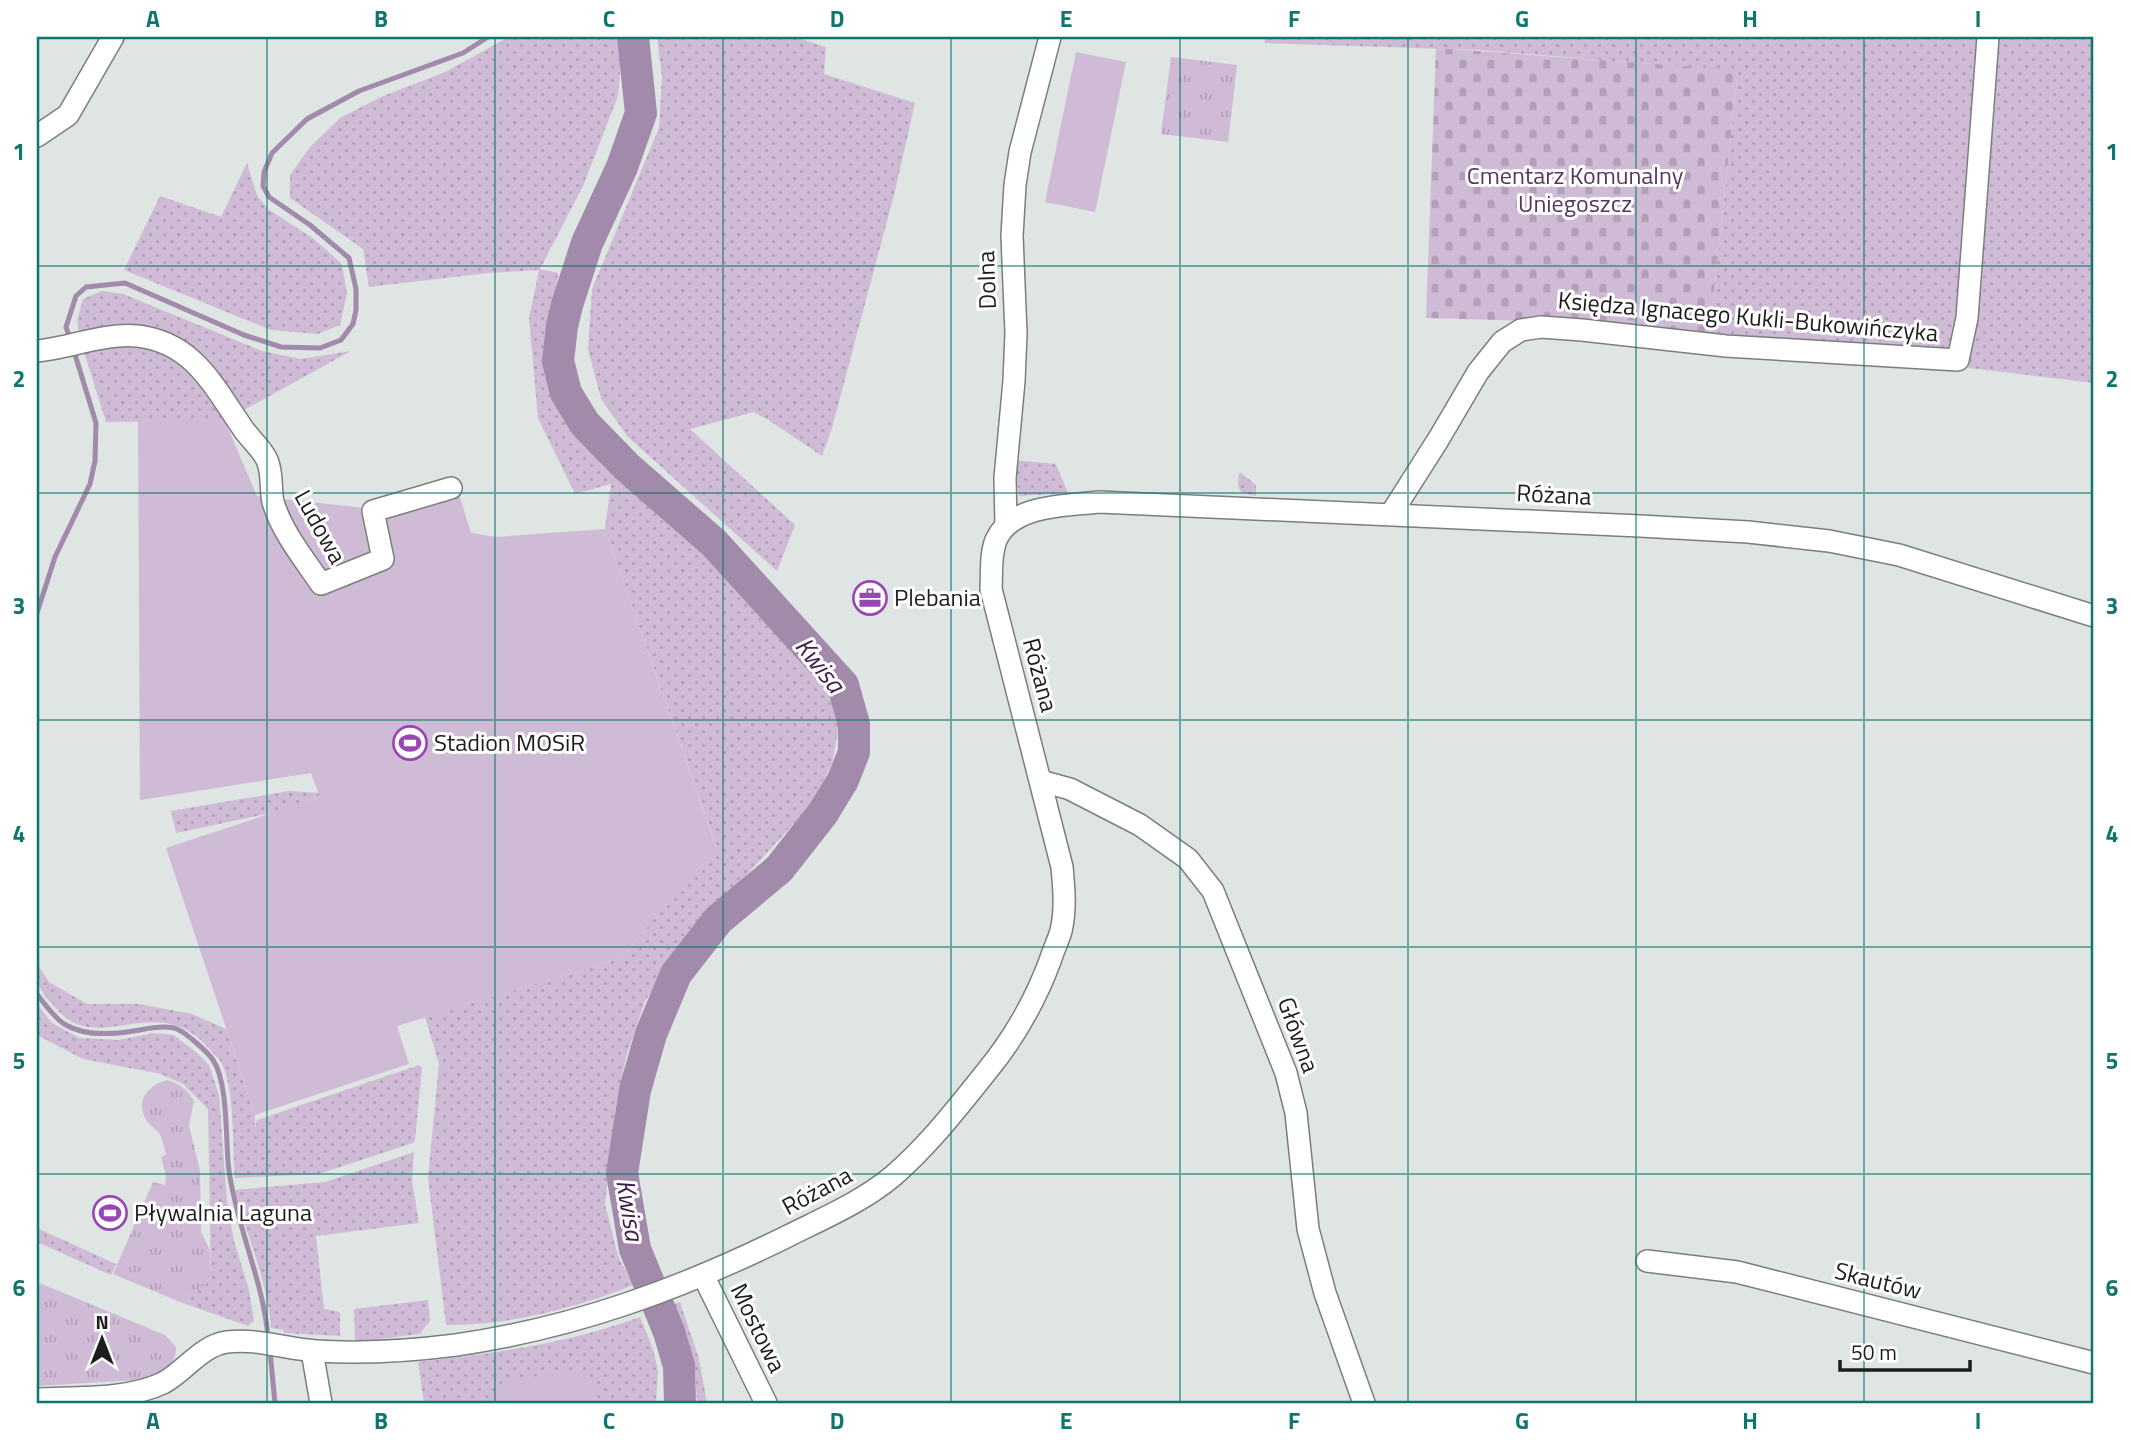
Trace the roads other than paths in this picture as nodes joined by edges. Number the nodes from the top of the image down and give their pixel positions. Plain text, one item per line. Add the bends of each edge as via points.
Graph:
1 (113, 37) edge
2 (1050, 37) edge
3 (1988, 37) edge
4 (37, 136) edge
5 (46, 350) edge
6 (451, 488) dead end
7 (1391, 514) junction
8 (1006, 525) junction
9 (2094, 616) edge
10 (1041, 780) junction
11 (1647, 1261) dead end
12 (703, 1275) junction
13 (312, 1351) junction
14 (2094, 1363) edge
15 (37, 1399) edge
16 (321, 1403) edge
17 (766, 1403) edge
18 (1364, 1403) edge

1 - 4 street via 68,114
2 - 8 street, Dolna via 1015,185 1016,333
3 - 7 street, Księdza Ignacego Kukli-Bukowińczyka via 1967,318 1958,360 1726,346 1541,327 1521,330 1502,342 1478,372
5 - 6 street, Ludowa via 136,336 171,344 197,364 267,458 273,501 321,584 383,559 373,511
7 - 8 street, Różana via 1100,502 1038,511
7 - 9 street, Różana via 1748,532 1829,541 1899,555
8 - 10 street, Różana via 996,541 991,589
10 - 12 street, Różana via 1062,867 1061,930 1037,994 1003,1051 950,1119 894,1175 831,1215
10 - 18 street, Główna via 1070,789 1140,825 1188,859 1213,891 1286,1073 1296,1113 1308,1229
11 - 14 street, Skautów via 1737,1272
12 - 13 street, Różana via 615,1309 513,1336 371,1353
12 - 17 street, Mostowa
13 - 15 street, Różana via 248,1341 219,1343 150,1388
13 - 16 street

